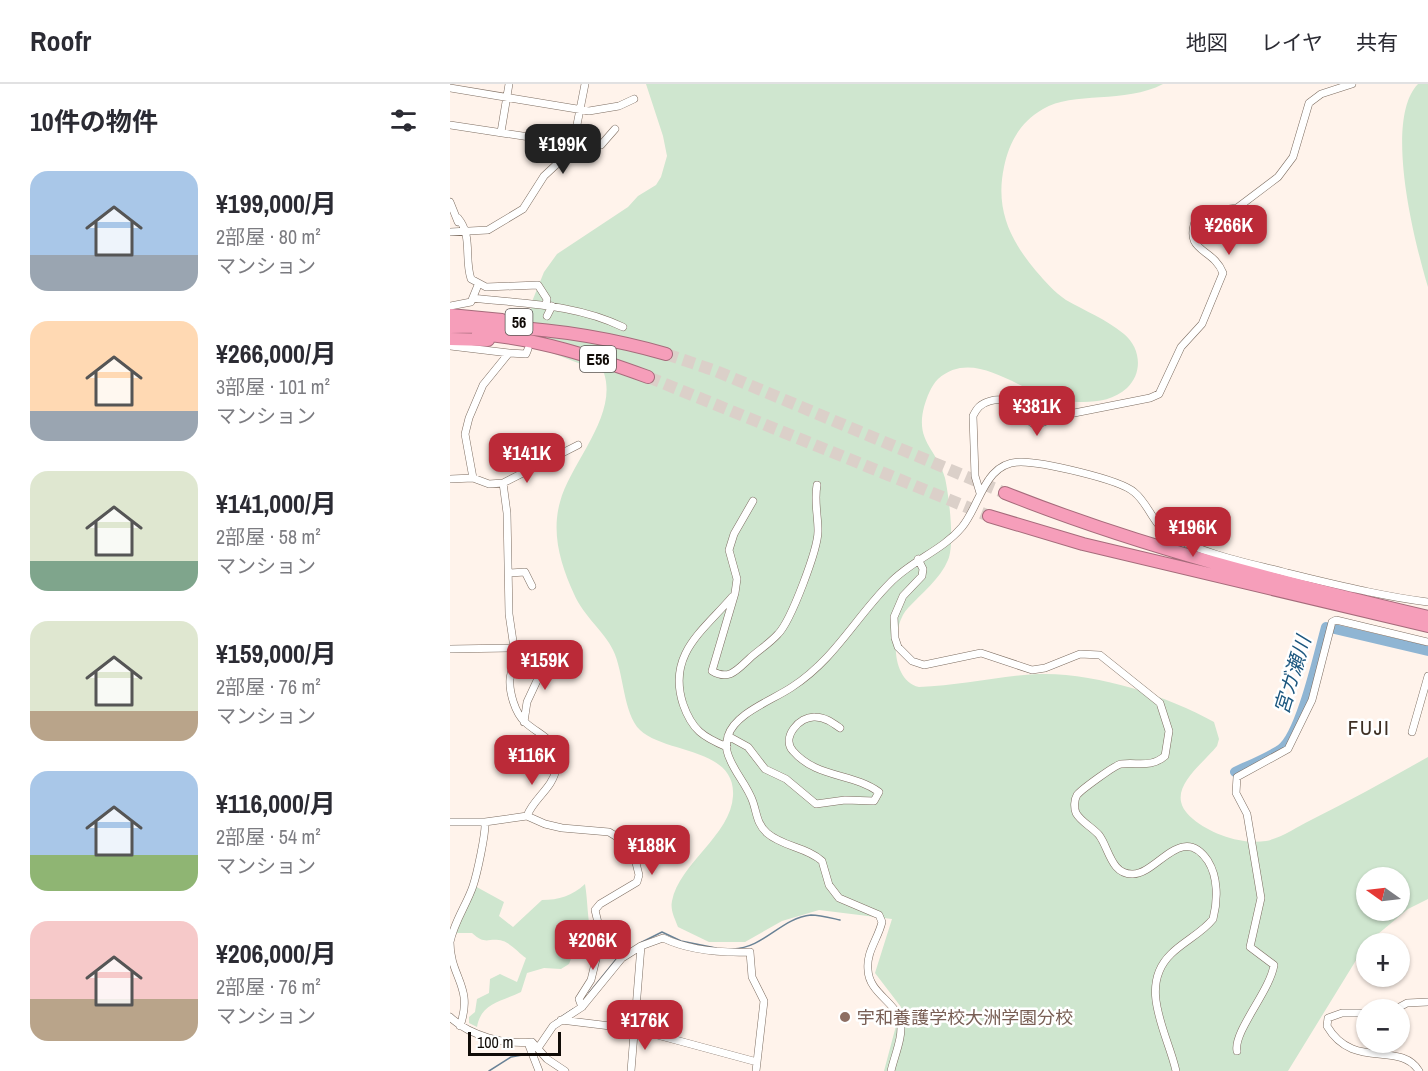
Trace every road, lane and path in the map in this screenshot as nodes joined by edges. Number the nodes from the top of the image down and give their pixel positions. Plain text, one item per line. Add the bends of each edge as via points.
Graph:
1 (508, 84) edge
2 (585, 84) edge
3 (1353, 84) edge
4 (450, 87) edge
5 (507, 97) junction
6 (633, 99) dead end
7 (580, 109) junction
8 (450, 125) edge
9 (615, 129) dead end
10 (501, 132) junction
11 (575, 142) junction
12 (450, 202) edge
13 (458, 218) junction
14 (454, 231) edge
15 (467, 233) junction
16 (478, 285) junction
17 (473, 298) junction
18 (549, 305) junction
19 (450, 306) edge
20 (450, 315) edge
21 (547, 316) dead end
22 (450, 327) edge
23 (623, 327) dead end
24 (467, 329) junction
25 (450, 332) edge
26 (450, 339) edge
27 (546, 345) joint
28 (450, 346) edge
29 (528, 349) dead end
30 (509, 352) junction
31 (666, 354) tunnel mouth
32 (648, 377) tunnel mouth
33 (578, 445) dead end
34 (473, 478) junction
35 (450, 479) edge
36 (503, 483) junction
37 (817, 485) dead end
38 (981, 493) junction
39 (1005, 493) tunnel mouth
40 (753, 501) dead end
41 (989, 516) tunnel mouth
42 (918, 559) junction
43 (510, 573) junction
44 (532, 586) dead end
45 (735, 593) junction
46 (1428, 602) edge
47 (1428, 617) edge
48 (1428, 626) edge
49 (1428, 642) edge
50 (450, 649) edge
51 (516, 650) junction
52 (548, 657) dead end
53 (543, 669) junction
54 (1428, 676) edge
55 (524, 722) junction
56 (840, 728) dead end
57 (1412, 732) dead end
58 (728, 736) junction
59 (727, 747) junction
60 (527, 816) junction
61 (450, 822) edge
62 (485, 822) junction
63 (641, 946) junction
64 (452, 979) edge
65 (1428, 1002) edge
66 (1410, 1003) edge
67 (581, 1005) junction
68 (1356, 1014) edge
69 (450, 1017) edge
70 (561, 1020) junction
71 (460, 1026) junction
72 (635, 1029) junction
73 (528, 1043) junction
74 (538, 1048) junction
75 (1238, 1051) dead end
76 (1356, 1052) edge
77 (1364, 1053) edge
78 (757, 1062) junction
79 (539, 1071) edge
80 (565, 1071) edge
81 (631, 1071) edge
82 (756, 1071) edge
83 (891, 1071) edge
84 (1176, 1071) edge
85 (1419, 1071) edge

1 - 5 street
2 - 7 street
3 - 38 street via 1308,103 1293,158 1278,177 1237,208 1205,212 1196,219 1192,239 1220,264 1223,273 1202,324 1181,347 1159,394 1059,416 1036,425 1008,401 984,403 973,416 975,476
4 - 5 street
5 - 7 street
5 - 10 street
6 - 7 street via 619,106
7 - 11 street
8 - 10 street
9 - 11 street via 601,145
10 - 11 street
11 - 15 street via 573,150 544,177 523,209 488,231
12 - 13 street
13 - 14 street
13 - 15 street
14 - 15 street
15 - 16 street via 467,269
16 - 17 street
16 - 18 street via 538,285
17 - 18 street
17 - 19 street via 463,305
18 - 21 street
18 - 23 street via 591,313
20 - 24 highway
22 - 24 highway, E56
24 - 25 highway, E56
24 - 26 highway
24 - 27 highway, 56
24 - 31 highway, E56 via 571,332
27 - 32 highway, E56
28 - 30 street
29 - 30 street via 526,354
30 - 34 street via 483,385 469,418 466,442
33 - 36 street
34 - 35 street
34 - 36 street via 489,484
36 - 43 street
37 - 45 street via 814,499 819,532 814,553 780,633 731,675 720,676 711,671
38 - 42 street via 962,528 942,547
38 - 46 street via 988,478 1002,467 1017,462 1037,463 1132,490 1169,534 1199,547 1356,590
39 - 47 highway via 1170,552
40 - 45 street via 729,550 737,579
41 - 48 highway via 1094,546
42 - 58 street via 888,584 827,660 795,686 743,717
42 - 84 street via 922,576 903,596 894,617 898,646 912,661 924,664 981,653 1032,670 1080,654 1100,655 1160,703 1168,731 1164,756 1155,763 1117,765 1077,796 1074,807 1077,815 1099,835 1114,865 1124,872 1139,873 1181,847 1198,852 1213,869 1213,918 1169,956 1162,965 1154,993
43 - 44 street via 525,572
43 - 51 street via 509,614
45 - 59 street via 695,637 678,671 681,698 694,729 713,743
49 - 75 street via 1332,622 1312,700 1288,749 1237,777 1236,793 1247,814 1261,898 1250,947 1274,965 1258,1004 1239,1034
50 - 51 street
51 - 53 street via 527,664
51 - 55 street via 511,692
52 - 53 street
53 - 55 street via 527,702
54 - 57 street
55 - 60 street via 547,736 557,766
56 - 58 street via 816,716 807,718 792,732 791,749 803,762 824,773 871,786 879,792 874,801 816,804 786,779 765,769 748,747
58 - 59 street
59 - 83 street via 765,832 822,861 829,885 839,898 879,915 882,921 871,946 868,973 872,985 900,1019
60 - 62 street
60 - 67 street via 545,824 616,835 638,865 637,882 595,910 599,947
61 - 62 street
62 - 64 street via 473,885 450,942
63 - 67 street via 622,958
63 - 72 street
63 - 78 street via 663,938 701,950 750,952 752,977 764,1001
64 - 71 street via 464,992 466,1002
65 - 66 street
67 - 70 street
68 - 76 street via 1328,1018 1327,1026 1340,1044
69 - 71 street
70 - 72 street
70 - 74 street
71 - 73 street via 499,1040
72 - 78 street
72 - 81 street
73 - 74 street
73 - 79 street
74 - 80 street
77 - 85 street via 1408,1060
78 - 82 street

